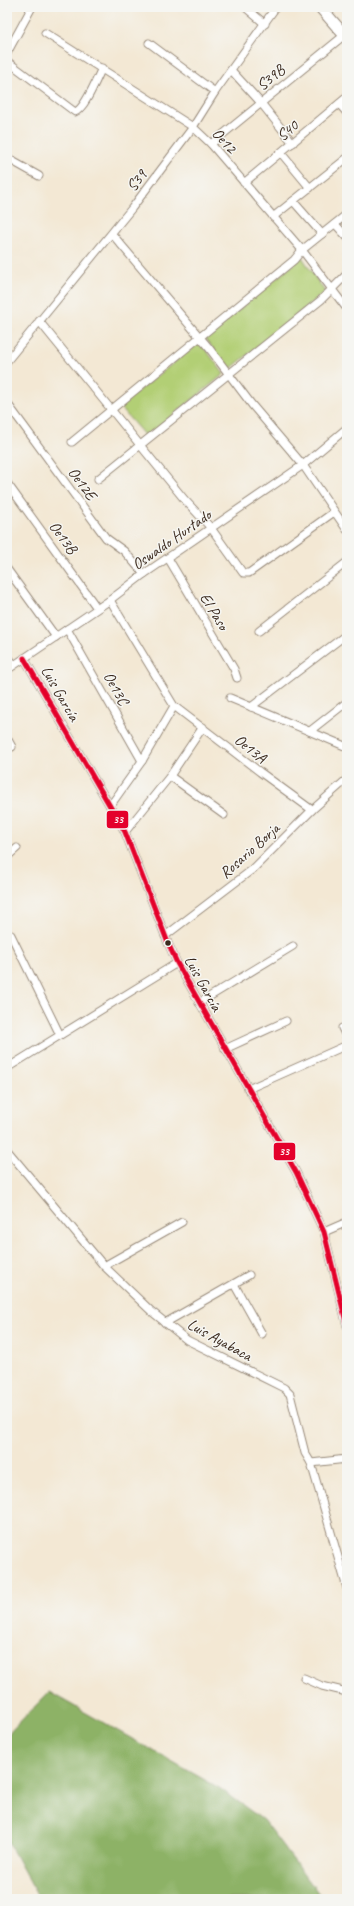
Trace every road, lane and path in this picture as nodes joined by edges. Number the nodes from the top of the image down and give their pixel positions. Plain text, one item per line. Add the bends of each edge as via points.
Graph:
1 (32, 7) edge
2 (245, 7) edge
3 (276, 7) edge
4 (320, 7) edge
5 (266, 24) junction
6 (45, 33) dead end
7 (346, 35) edge
8 (149, 43) dead end
9 (7, 53) edge
10 (7, 61) edge
11 (102, 68) junction
12 (231, 70) junction
13 (215, 92) junction
14 (347, 98) edge
15 (261, 103) junction
16 (339, 104) junction
17 (347, 112) edge
18 (193, 127) junction
19 (292, 143) junction
20 (211, 144) junction
21 (281, 153) junction
22 (7, 158) edge
23 (347, 158) edge
24 (38, 176) dead end
25 (244, 183) junction
26 (310, 188) junction
27 (293, 201) junction
28 (347, 214) edge
29 (273, 217) junction
30 (335, 224) junction
31 (112, 234) junction
32 (322, 234) junction
33 (347, 237) edge
34 (302, 250) junction
35 (347, 274) edge
36 (331, 289) junction
37 (347, 308) edge
38 (39, 322) junction
39 (199, 337) junction
40 (8, 359) edge
41 (229, 374) junction
42 (7, 403) edge
43 (111, 410) junction
44 (347, 428) edge
45 (72, 442) dead end
46 (140, 445) junction
47 (303, 465) junction
48 (98, 479) dead end
49 (7, 483) edge
50 (334, 512) junction
51 (211, 528) junction
52 (347, 530) edge
53 (168, 558) junction
54 (347, 562) edge
55 (7, 569) edge
56 (144, 574) junction
57 (110, 600) junction
58 (97, 608) junction
59 (67, 629) junction
60 (259, 631) dead end
61 (347, 634) edge
62 (56, 637) junction
63 (7, 655) edge
64 (24, 658) junction
65 (14, 665) junction
66 (7, 670) edge
67 (237, 678) dead end
68 (230, 698) dead end
69 (347, 702) edge
70 (174, 706) junction
71 (251, 707) junction
72 (203, 727) junction
73 (310, 731) junction
74 (7, 738) edge
75 (347, 747) edge
76 (12, 748) dead end
77 (142, 761) junction
78 (170, 776) junction
79 (347, 779) edge
80 (110, 806) junction
81 (312, 810) junction
82 (224, 815) dead end
83 (125, 832) junction
84 (17, 848) dead end
85 (7, 857) edge
86 (11, 935) dead end
87 (165, 936) junction
88 (293, 946) dead end
89 (177, 963) junction
90 (199, 1003) junction
91 (286, 1021) dead end
92 (342, 1028) dead end
93 (60, 1035) junction
94 (347, 1038) edge
95 (347, 1045) edge
96 (225, 1049) junction
97 (7, 1068) edge
98 (248, 1089) junction
99 (7, 1150) edge
100 (182, 1222) dead end
101 (347, 1222) edge
102 (324, 1232) junction
103 (104, 1266) junction
104 (249, 1276) dead end
105 (234, 1284) junction
106 (166, 1323) junction
107 (347, 1326) edge
108 (262, 1334) dead end
109 (347, 1459) edge
110 (311, 1463) junction
111 (347, 1588) edge
112 (304, 1678) dead end
113 (347, 1692) edge

1 - 9 street
2 - 5 street
3 - 5 street, S39
4 - 7 street
5 - 12 street, S39
6 - 11 street, Oe12
7 - 15 street, S39B
8 - 13 street
10 - 11 street via 71,111 77,112
11 - 18 street, Oe12
12 - 13 street, S39
12 - 15 street
13 - 18 street, S39
14 - 16 street, S40
15 - 19 street
15 - 20 street, S39B
16 - 17 street
16 - 19 street, S40
18 - 20 street, Oe12
18 - 31 street, S39
19 - 21 street, S40
20 - 25 street, Oe12
21 - 25 street, S40
21 - 26 street
22 - 24 street
23 - 26 street
25 - 29 street, Oe12
26 - 27 street
27 - 29 street
27 - 32 street
28 - 30 street
29 - 34 street, Oe12
30 - 32 street
30 - 33 street
31 - 38 street, S39
31 - 39 street
32 - 34 street
34 - 36 street, Oe12
34 - 39 street via 294,260
35 - 36 street
36 - 37 street, Oe12
36 - 41 street via 321,300
38 - 40 street, S39
38 - 43 street
39 - 41 street
39 - 43 street
41 - 46 street
41 - 47 street
42 - 56 street, Oe12E via 106,538 124,551
43 - 45 street
43 - 46 street
44 - 47 street, Oswaldo Hurtado
46 - 48 street
46 - 51 street
47 - 50 street
47 - 51 street, Oswaldo Hurtado
49 - 58 street, Oe13B
50 - 51 street via 246,574
50 - 52 street
51 - 53 street, Oswaldo Hurtado
53 - 56 street, Oswaldo Hurtado
53 - 67 street, El Paso
54 - 60 street
55 - 62 street
56 - 57 street, Oswaldo Hurtado
57 - 58 street, Oswaldo Hurtado
57 - 70 street
58 - 59 street, Oswaldo Hurtado
59 - 62 street, Oswaldo Hurtado
59 - 77 street, Oe13C
61 - 71 street
62 - 64 street, Oswaldo Hurtado
63 - 65 street
64 - 65 street, Oswaldo Hurtado
64 - 80 street, Luis García
65 - 66 street, Oswaldo Hurtado
68 - 71 street
69 - 73 street
70 - 72 street, Oe13A
70 - 77 street
71 - 73 street
72 - 78 street
72 - 81 street, Oe13A
73 - 75 street
74 - 76 street
77 - 80 street
78 - 82 street
78 - 83 street
79 - 81 street, Rosario Borja
80 - 83 street, Luis García
81 - 87 street, Rosario Borja via 253,869
83 - 87 street, Luis García
84 - 85 street
86 - 93 street
87 - 89 street, Luis García
88 - 90 street
89 - 90 street, Luis García
89 - 93 street
90 - 96 street, Luis García
91 - 96 street
92 - 94 street
93 - 97 street
95 - 98 street
96 - 98 street, Luis García
98 - 102 street, Luis García via 296,1172
99 - 103 street, Luis Ayabaca
100 - 103 street
101 - 102 street
102 - 107 street, Luis García
103 - 106 street, Luis Ayabaca
104 - 105 street
105 - 106 street
105 - 108 street
106 - 110 street, Luis Ayabaca via 187,1340 284,1388 290,1394 305,1453
109 - 110 street
110 - 111 street, Luis Ayabaca
112 - 113 street via 322,1686

